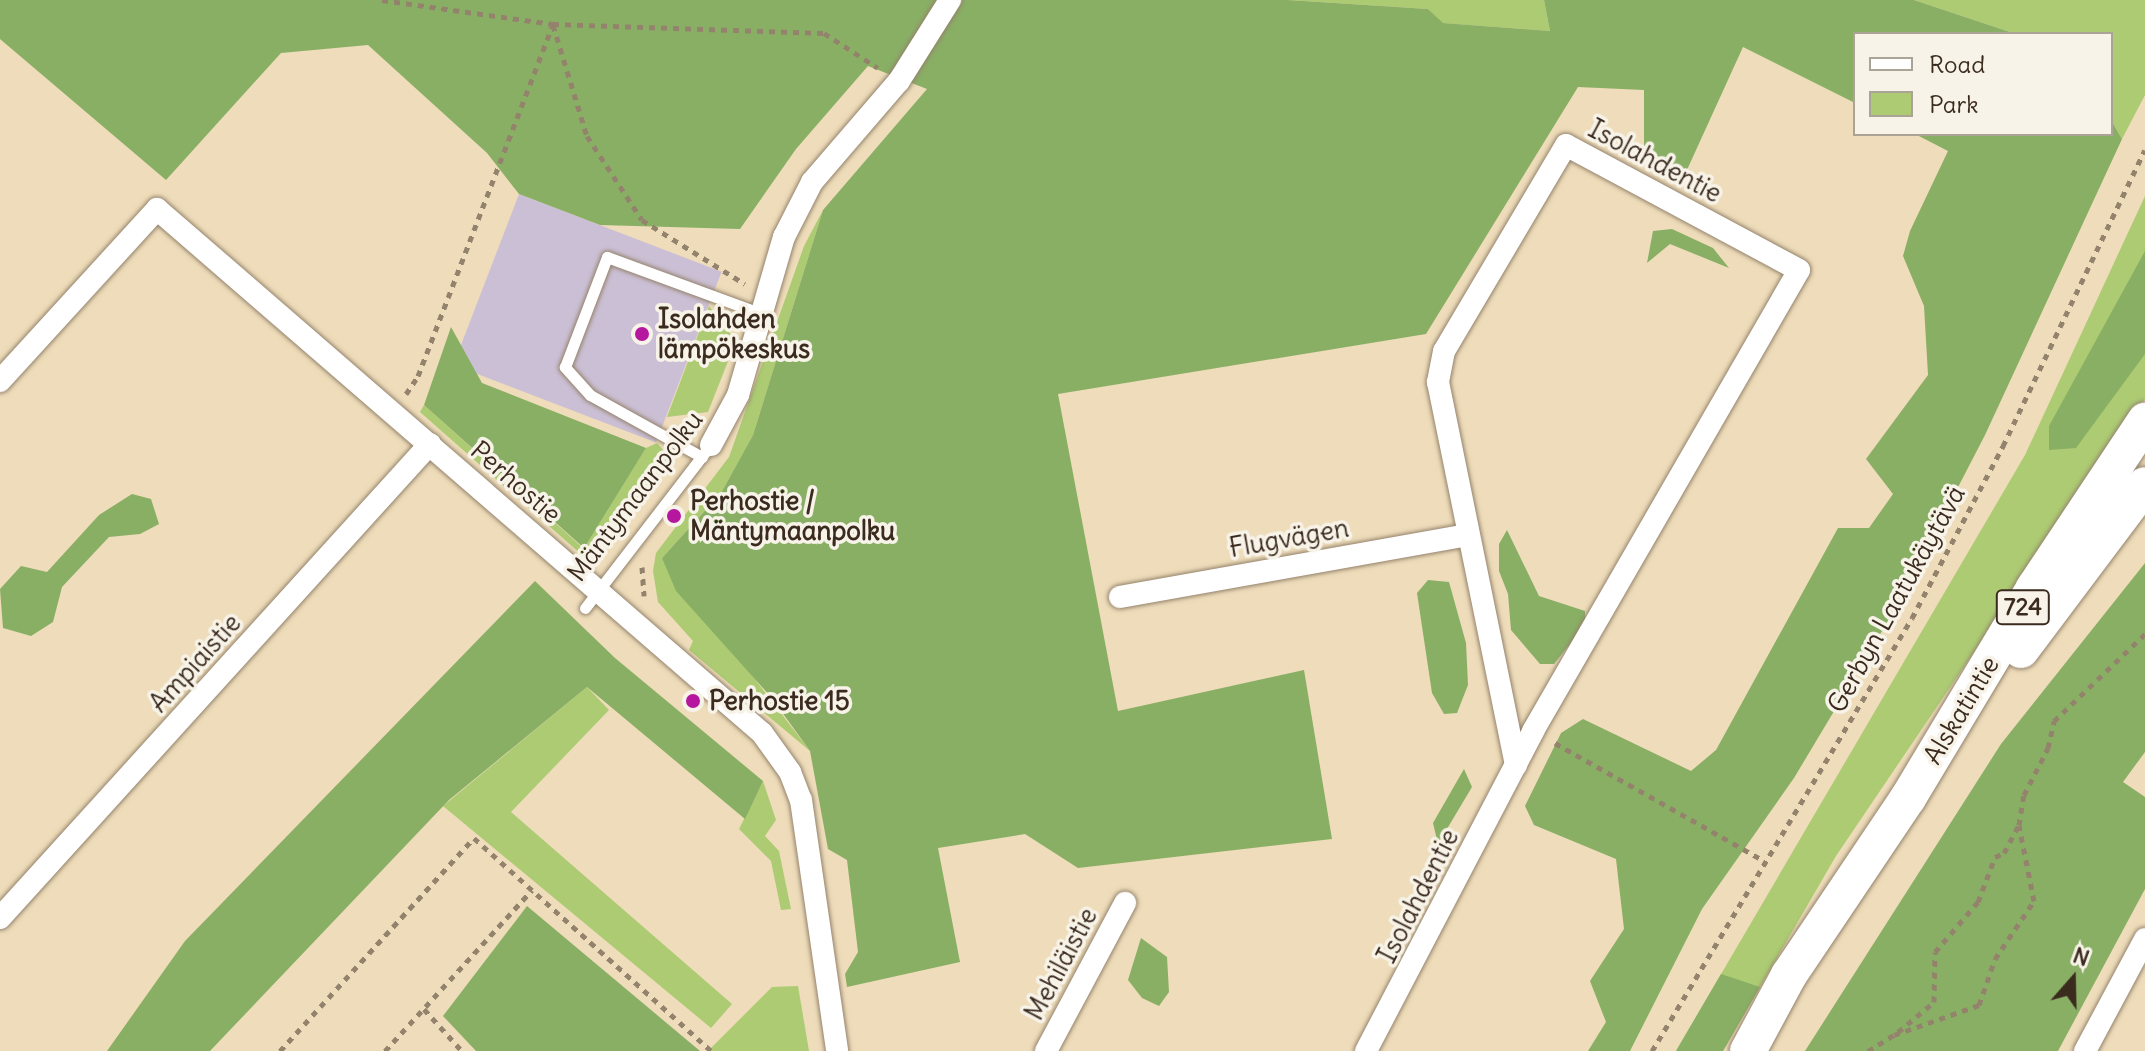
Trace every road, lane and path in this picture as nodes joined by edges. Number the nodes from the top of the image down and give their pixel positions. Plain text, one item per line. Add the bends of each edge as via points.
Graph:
1 (382, 0) edge
2 (950, 0) edge
3 (553, 24) junction
4 (899, 81) junction
5 (2145, 150) edge
6 (762, 304) junction
7 (0, 381) edge
8 (394, 412) junction
9 (2145, 421) edge
10 (430, 444) junction
11 (706, 451) junction
12 (2145, 485) edge
13 (1468, 535) junction
14 (644, 554) dead end
15 (1120, 597) dead end
16 (591, 599) junction
17 (2145, 634) edge
18 (654, 640) junction
19 (1533, 731) junction
20 (1516, 765) junction
21 (1908, 798) junction
22 (2019, 825) junction
23 (1763, 860) junction
24 (532, 890) junction
25 (1125, 903) dead end
26 (0, 918) edge
27 (2145, 939) edge
28 (424, 1009) junction
29 (1894, 1035) junction
30 (280, 1051) edge
31 (385, 1051) edge
32 (462, 1051) edge
33 (711, 1051) edge
34 (837, 1051) edge
35 (1046, 1051) edge
36 (1366, 1051) edge
37 (1652, 1051) edge
38 (1748, 1051) edge
39 (1868, 1051) edge
40 (2085, 1051) edge

1 - 3 path
2 - 4 street, Mäntymaanpolku
3 - 4 path via 824,33
3 - 6 path via 587,136 642,220
3 - 8 path via 418,376
4 - 6 street, Mäntymaanpolku via 812,182 784,237
5 - 23 path, Gerbyn Laatukäytävä via 2003,446 1912,618
6 - 11 street, Mäntymaanpolku via 738,395
6 - 11 lane via 607,257 565,367 590,395
7 - 8 street, Perhostie via 157,209
8 - 10 street, Perhostie
9 - 21 main road, Alskatintie / 724 via 2034,588
10 - 16 street, Perhostie
10 - 26 street, Ampiaistie
11 - 16 lane, Mäntymaanpolku
12 - 21 main road, Alskatintie / 724
13 - 15 street, Flugvägen
13 - 19 street, Isolahdentie via 1438,382 1444,351 1566,145 1799,270
13 - 20 street, Isolahdentie
14 - 18 path via 641,583 647,607 666,626
16 - 18 street, Perhostie
17 - 22 path via 2054,721 2048,748 2024,795
18 - 34 street, Perhostie via 762,733 790,772 801,800
19 - 20 street, Isolahdentie
19 - 23 path
20 - 36 street, Isolahdentie
21 - 38 main road, Alskatintie / 724 via 1789,975
22 - 29 path via 2004,853 1995,857 1978,902 1935,952 1934,1002
22 - 29 path via 2034,901 1995,959 1979,1005
23 - 37 path, Gerbyn Laatukäytävä
24 - 28 path
24 - 30 path via 474,838
24 - 33 path
25 - 35 street, Mehiläistie
27 - 40 street
28 - 31 path
28 - 32 path
29 - 39 path

